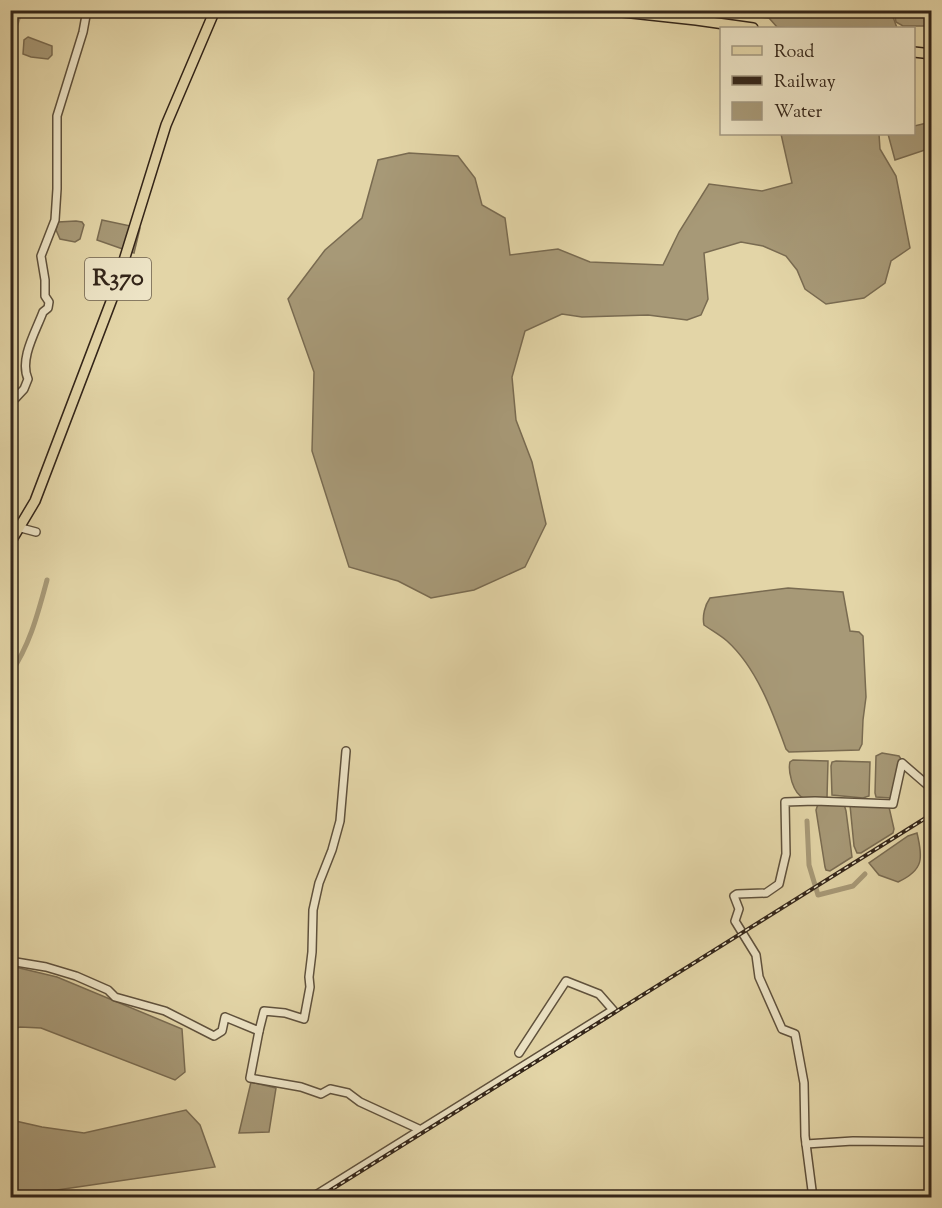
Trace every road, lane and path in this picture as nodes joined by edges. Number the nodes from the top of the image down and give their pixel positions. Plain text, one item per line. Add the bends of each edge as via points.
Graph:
1 (87, 10) edge
2 (215, 10) edge
3 (604, 10) edge
4 (640, 13) edge
5 (746, 27) edge
6 (915, 52) edge
7 (932, 54) edge
8 (10, 404) edge
9 (10, 525) edge
10 (36, 532) dead end
11 (10, 543) edge
12 (346, 751) dead end
13 (932, 789) edge
14 (10, 961) edge
15 (259, 1031) junction
16 (519, 1053) dead end
17 (422, 1130) junction
18 (932, 1142) edge
19 (806, 1144) junction
20 (311, 1197) edge
21 (813, 1197) edge

1 - 8 street via 57,116 55,220 41,256 48,308 28,354 28,379
2 - 11 main road, R370 via 166,125 112,299 35,501
3 - 4 main road
4 - 5 main road
6 - 7 main road
9 - 10 street
12 - 15 street via 340,820 313,910 310,987 304,1019 264,1011
13 - 19 street via 902,763 893,804 785,802 786,854 779,884 766,893 734,896 739,909 735,921 756,955 759,977 782,1029 795,1034 804,1083
14 - 15 street via 76,976 108,990 115,998 165,1011 214,1036 222,1031 225,1017
15 - 17 street via 250,1078 321,1094 330,1089 348,1093
16 - 17 street via 566,981 598,994 613,1010
17 - 20 street
18 - 19 street
19 - 21 street

